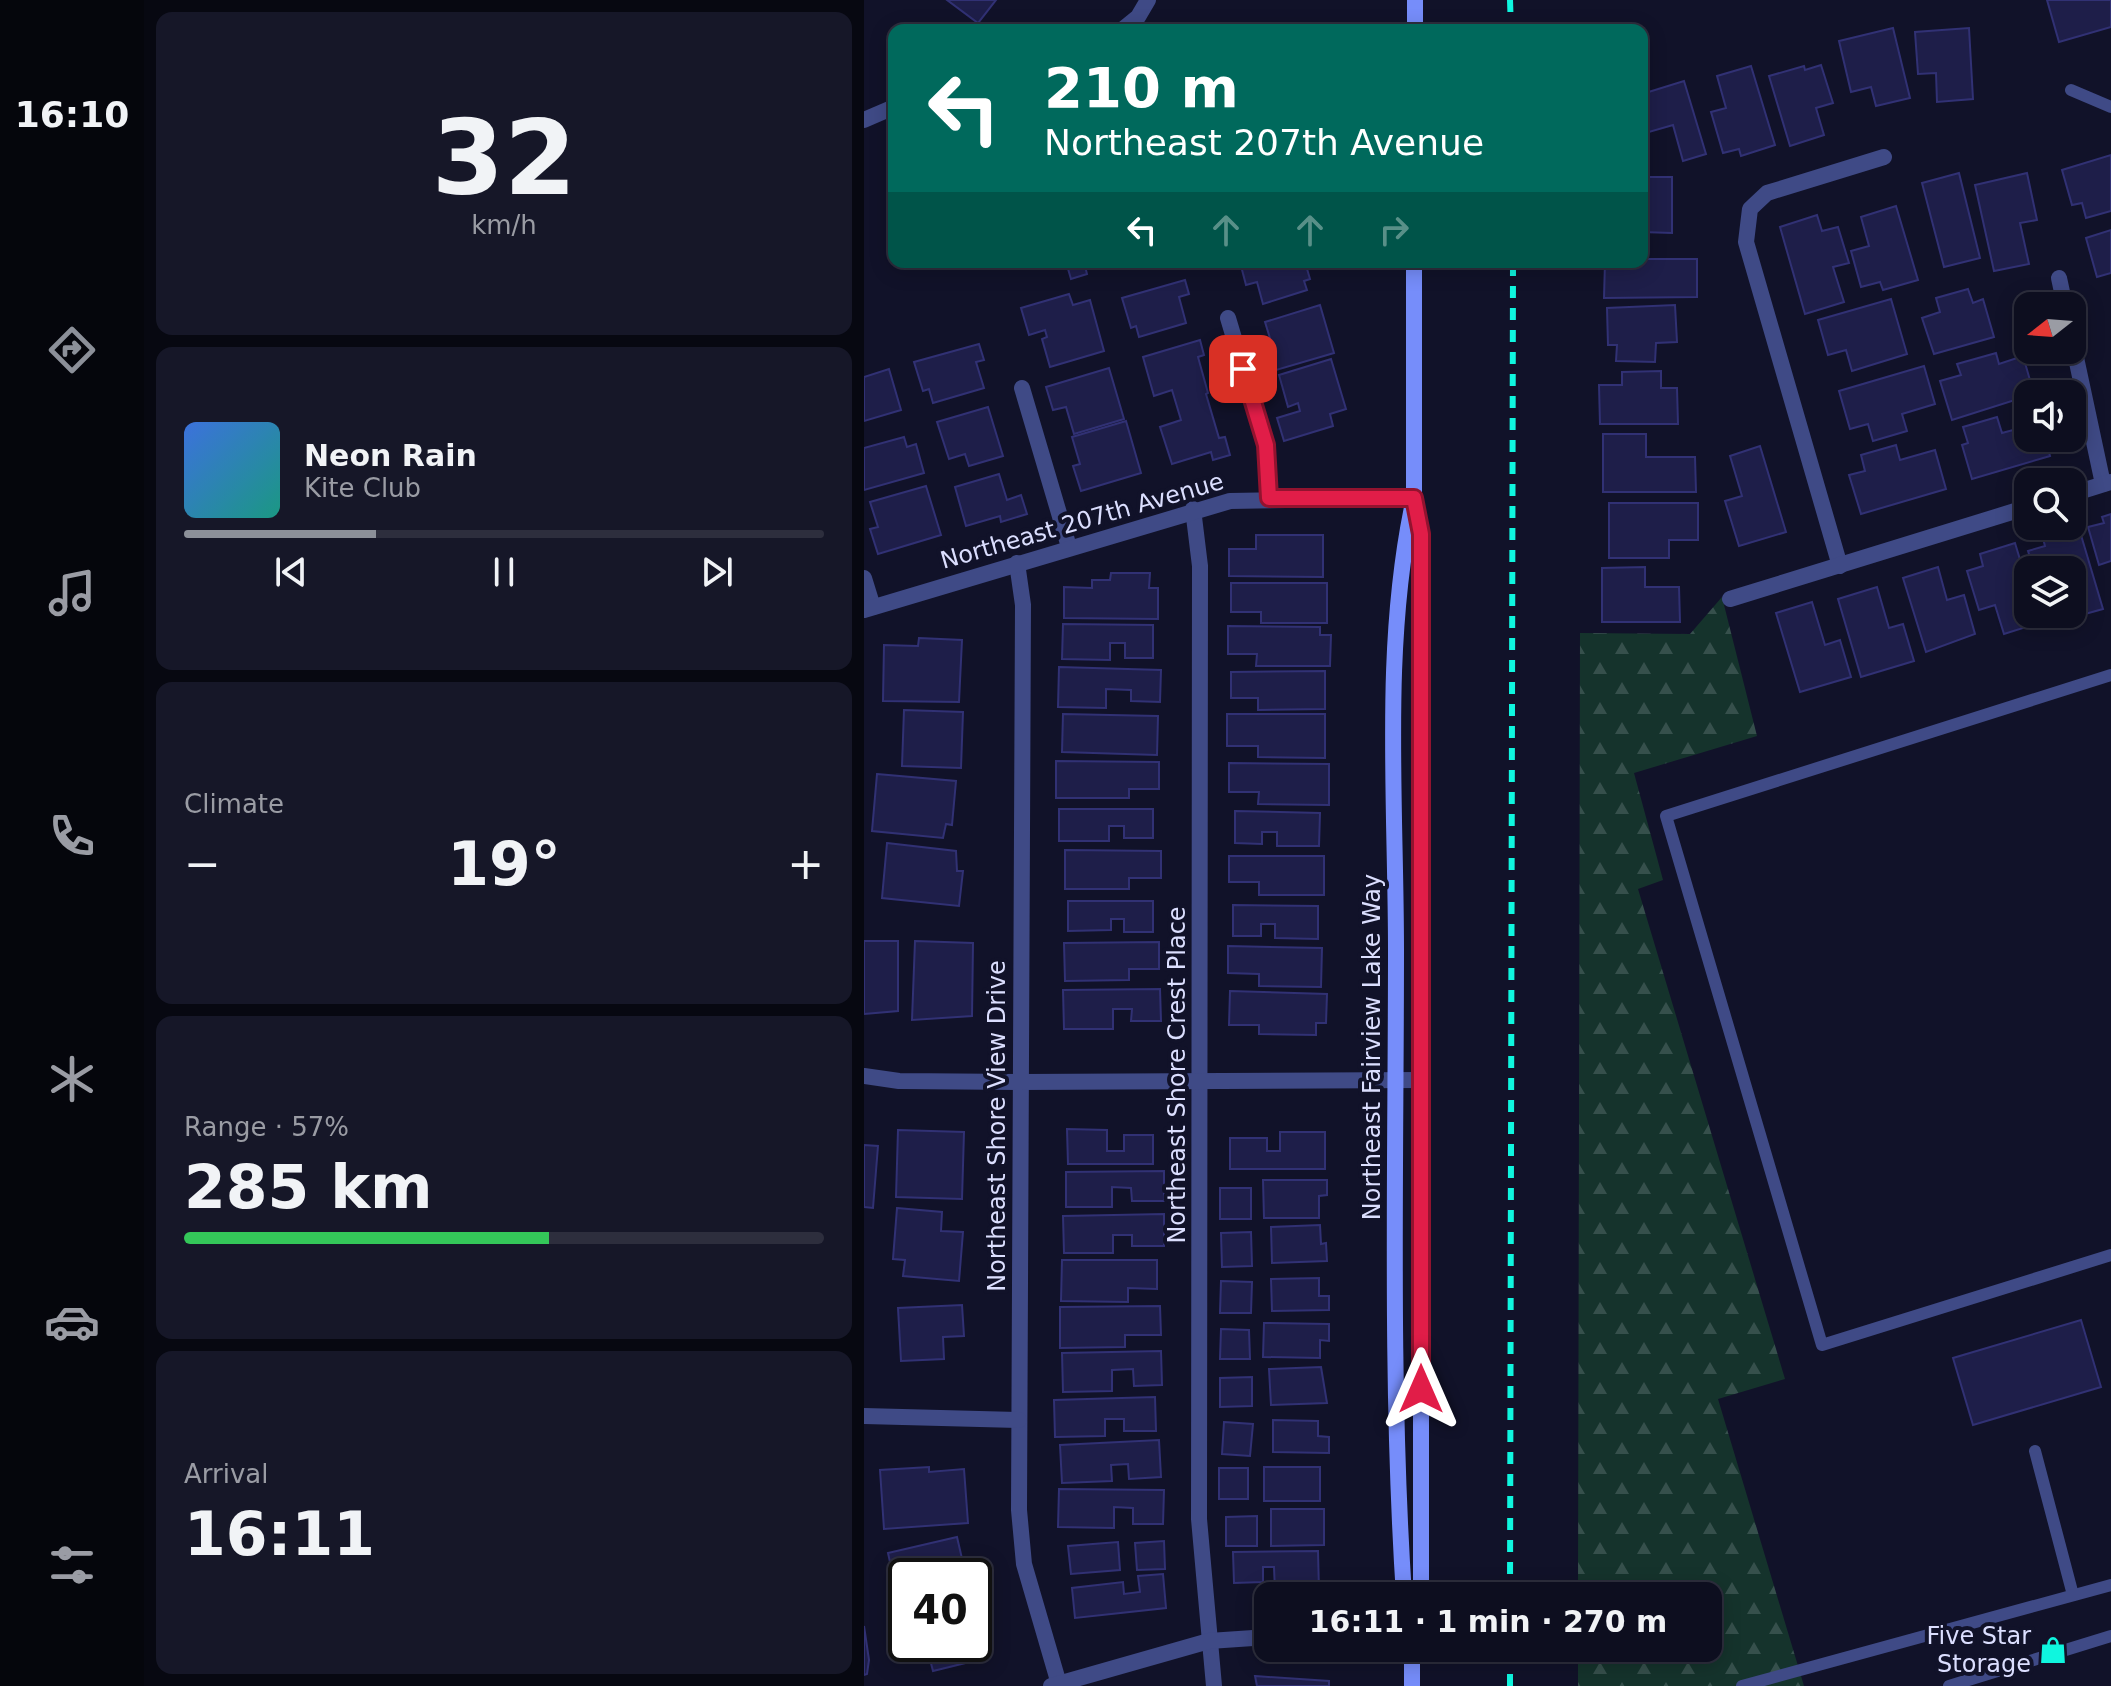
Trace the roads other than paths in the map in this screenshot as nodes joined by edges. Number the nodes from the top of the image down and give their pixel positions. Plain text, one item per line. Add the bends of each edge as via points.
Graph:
1 (1148, 0) edge
2 (1415, 0) edge
3 (1129, 24) edge
4 (1415, 24) edge
5 (2071, 90) dead end
6 (2111, 107) edge
7 (888, 110) edge
8 (864, 120) edge
9 (1884, 157) dead end
10 (1414, 268) edge
11 (2059, 278) dead end
12 (2062, 292) edge
13 (1228, 318) dead end
14 (2078, 364) edge
15 (1022, 388) dead end
16 (2107, 483) edge
17 (2086, 490) edge
18 (1269, 498) junction
19 (1414, 498) junction
20 (1193, 509) junction
21 (2014, 511) edge
22 (1069, 547) junction
23 (1017, 563) junction
24 (1840, 566) junction
25 (864, 578) edge
26 (1730, 599) dead end
27 (868, 609) edge
28 (2111, 675) edge
29 (864, 1076) edge
30 (1421, 1080) junction
31 (1396, 1081) junction
32 (1021, 1082) junction
33 (1201, 1082) junction
34 (2111, 1255) edge
35 (864, 1416) edge
36 (1019, 1420) junction
37 (2035, 1451) dead end
38 (1403, 1582) edge
39 (1421, 1582) edge
40 (2111, 1585) edge
41 (2073, 1595) junction
42 (2111, 1636) edge
43 (1254, 1638) edge
44 (1209, 1641) junction
45 (1412, 1662) edge
46 (1055, 1685) edge
47 (1214, 1686) edge
48 (1412, 1686) edge
49 (1742, 1686) edge
50 (1949, 1686) edge

1 - 3 street
2 - 4 street
5 - 6 lane
7 - 8 street
9 - 24 street via 1767,193 1750,209 1746,242
10 - 19 street, Northeast Fairview Lake Way
11 - 12 street
13 - 18 street via 1266,445
14 - 16 street
15 - 22 street
16 - 17 street
18 - 19 street, Northeast 207th Avenue
18 - 20 street, Northeast 207th Avenue
19 - 30 street, Northeast Fairview Lake Way via 1421,534
19 - 31 street, Northeast Fairview Lake Way via 1406,535 1396,684
20 - 22 street, Northeast 207th Avenue
20 - 33 street, Northeast Shore Crest Place via 1200,566
21 - 24 street
22 - 23 street, Northeast 207th Avenue
23 - 27 street, Northeast 207th Avenue
23 - 32 street, Northeast Shore View Drive via 1023,605
24 - 26 street
25 - 27 street
28 - 34 lane via 1666,816 1822,1345
29 - 32 street
30 - 31 street
30 - 39 street, Northeast Fairview Lake Way
31 - 33 street
31 - 38 street, Northeast Fairview Lake Way via 1395,1408
32 - 33 street
32 - 36 street, Northeast Shore View Drive
33 - 44 street, Northeast Shore Crest Place via 1199,1519
35 - 36 street
36 - 46 street, Northeast Shore View Drive via 1024,1564
37 - 41 lane
40 - 41 lane
41 - 49 lane
42 - 50 lane
43 - 44 street
44 - 46 street
44 - 47 street, Northeast Shore Crest Place
45 - 48 street

